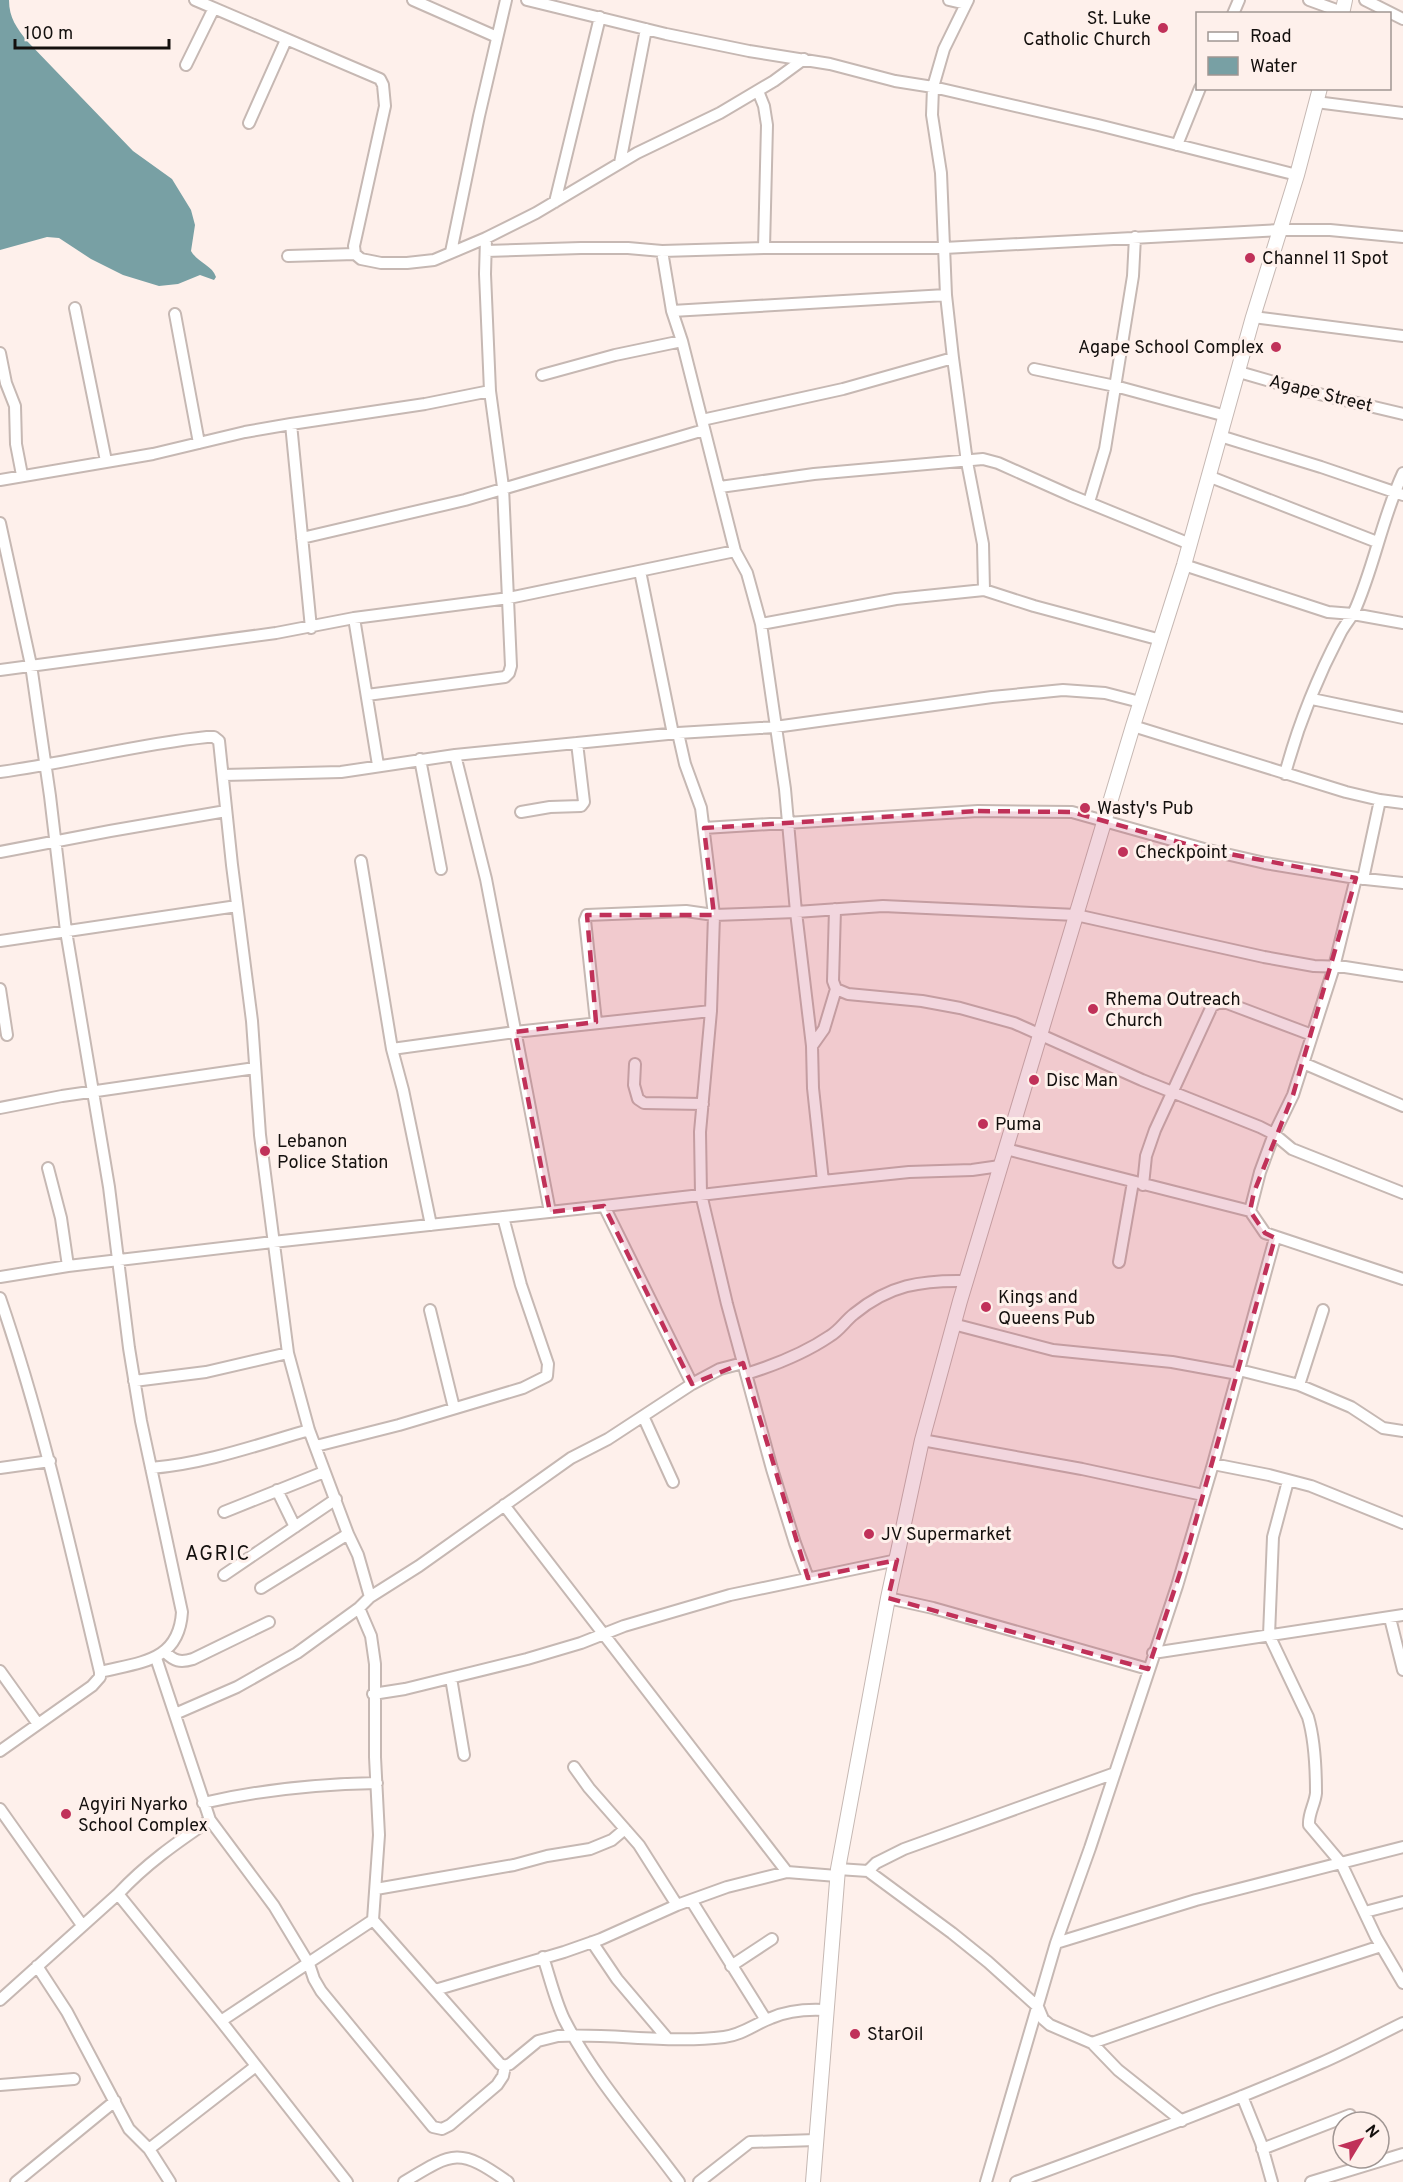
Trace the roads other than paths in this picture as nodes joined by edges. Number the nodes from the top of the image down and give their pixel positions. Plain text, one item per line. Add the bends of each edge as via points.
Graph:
1 (195, 0) edge
2 (413, 0) edge
3 (506, 0) edge
4 (527, 0) edge
5 (949, 0) edge
6 (1309, 0) edge
7 (1365, 0) edge
8 (967, 2) edge
9 (214, 8) junction
10 (1343, 8) edge
11 (1389, 12) edge
12 (600, 17) junction
13 (646, 29) junction
14 (497, 37) junction
15 (286, 40) junction
16 (804, 59) junction
17 (186, 65) dead end
18 (933, 87) junction
19 (1199, 90) edge
20 (758, 91) junction
21 (1318, 95) edge
22 (1403, 113) edge
23 (249, 123) dead end
24 (1177, 145) junction
25 (620, 164) junction
26 (1297, 175) junction
27 (555, 202) junction
28 (1280, 230) junction
29 (1135, 237) junction
30 (1403, 237) edge
31 (486, 238) junction
32 (764, 248) junction
33 (944, 248) junction
34 (663, 250) junction
35 (486, 251) junction
36 (451, 252) junction
37 (355, 254) junction
38 (288, 256) dead end
39 (946, 295) junction
40 (75, 308) dead end
41 (672, 311) junction
42 (175, 314) dead end
43 (1253, 317) junction
44 (1403, 336) edge
45 (682, 341) junction
46 (0, 352) edge
47 (953, 358) junction
48 (1034, 369) dead end
49 (1239, 372) junction
50 (542, 375) dead end
51 (1115, 386) junction
52 (490, 391) junction
53 (1403, 414) edge
54 (1226, 416) junction
55 (291, 424) junction
56 (703, 425) junction
57 (1220, 436) junction
58 (199, 443) junction
59 (106, 461) junction
60 (967, 462) junction
61 (1403, 473) edge
62 (22, 476) junction
63 (1208, 477) junction
64 (0, 480) edge
65 (503, 487) junction
66 (720, 487) junction
67 (1398, 494) edge
68 (1089, 502) junction
69 (0, 523) edge
70 (302, 538) junction
71 (1377, 542) junction
72 (1190, 544) junction
73 (735, 551) junction
74 (1184, 565) junction
75 (640, 571) junction
76 (984, 590) junction
77 (509, 598) junction
78 (1353, 614) junction
79 (354, 618) junction
80 (1403, 623) edge
81 (761, 624) junction
82 (311, 628) junction
83 (1161, 640) junction
84 (31, 664) junction
85 (0, 670) edge
86 (367, 695) junction
87 (1312, 699) junction
88 (1140, 702) junction
89 (1403, 718) edge
90 (1133, 726) junction
91 (775, 727) junction
92 (675, 733) junction
93 (577, 743) junction
94 (455, 755) junction
95 (420, 759) junction
96 (45, 764) junction
97 (378, 765) junction
98 (0, 772) edge
99 (1285, 774) junction
100 (223, 775) junction
101 (1380, 800) junction
102 (1403, 802) edge
103 (226, 811) junction
104 (521, 812) dead end
105 (1105, 820) junction
106 (788, 821) junction
107 (704, 828) junction
108 (55, 842) junction
109 (0, 852) edge
110 (361, 861) dead end
111 (441, 869) dead end
112 (1359, 878) junction
113 (1403, 883) edge
114 (237, 906) junction
115 (835, 909) junction
116 (796, 912) junction
117 (714, 915) junction
118 (1076, 915) junction
119 (66, 931) junction
120 (0, 941) edge
121 (1334, 967) junction
122 (1403, 976) edge
123 (0, 989) edge
124 (836, 989) junction
125 (711, 1011) junction
126 (596, 1022) junction
127 (515, 1032) junction
128 (7, 1035) dead end
129 (1312, 1035) junction
130 (1041, 1036) junction
131 (812, 1046) junction
132 (392, 1049) junction
133 (1303, 1063) junction
134 (635, 1064) dead end
135 (255, 1068) junction
136 (93, 1093) junction
137 (1174, 1094) junction
138 (702, 1104) junction
139 (1403, 1106) edge
140 (0, 1108) edge
141 (1274, 1134) junction
142 (1006, 1149) junction
143 (1000, 1166) junction
144 (48, 1168) dead end
145 (823, 1180) junction
146 (1138, 1184) junction
147 (1403, 1193) edge
148 (701, 1194) junction
149 (604, 1206) junction
150 (550, 1212) junction
151 (1250, 1212) junction
152 (503, 1217) junction
153 (431, 1225) junction
154 (1275, 1238) junction
155 (273, 1242) junction
156 (118, 1261) junction
157 (1119, 1262) dead end
158 (68, 1266) junction
159 (0, 1277) edge
160 (1403, 1279) edge
161 (966, 1281) junction
162 (0, 1298) edge
163 (430, 1310) dead end
164 (1323, 1310) dead end
165 (952, 1324) junction
166 (288, 1353) junction
167 (742, 1362) junction
168 (1238, 1372) junction
169 (746, 1374) junction
170 (134, 1381) junction
171 (692, 1384) junction
172 (1299, 1385) junction
173 (454, 1408) junction
174 (643, 1416) junction
175 (309, 1430) junction
176 (1403, 1431) edge
177 (922, 1440) junction
178 (316, 1446) junction
179 (50, 1461) junction
180 (1213, 1464) junction
181 (0, 1468) edge
182 (151, 1468) junction
183 (324, 1472) junction
184 (1288, 1481) junction
185 (673, 1482) dead end
186 (277, 1490) junction
187 (1203, 1495) junction
188 (336, 1500) junction
189 (504, 1505) junction
190 (224, 1512) dead end
191 (1403, 1522) edge
192 (295, 1527) junction
193 (348, 1534) junction
194 (897, 1560) junction
195 (224, 1575) dead end
196 (808, 1578) junction
197 (261, 1588) dead end
198 (370, 1597) junction
199 (888, 1598) junction
200 (359, 1608) junction
201 (1403, 1615) edge
202 (1390, 1618) junction
203 (269, 1622) dead end
204 (603, 1633) junction
205 (1269, 1635) junction
206 (1153, 1653) junction
207 (160, 1655) junction
208 (1148, 1669) junction
209 (1403, 1670) edge
210 (0, 1671) edge
211 (100, 1672) junction
212 (451, 1678) junction
213 (374, 1694) junction
214 (175, 1714) junction
215 (38, 1724) junction
216 (0, 1751) edge
217 (464, 1755) dead end
218 (574, 1767) dead end
219 (1115, 1773) junction
220 (376, 1783) junction
221 (202, 1803) junction
222 (0, 1809) edge
223 (210, 1820) junction
224 (625, 1829) junction
225 (1403, 1847) edge
226 (1341, 1863) junction
227 (868, 1871) junction
228 (787, 1872) junction
229 (838, 1873) junction
230 (376, 1889) junction
231 (118, 1894) junction
232 (691, 1900) junction
233 (1403, 1902) edge
234 (677, 1905) junction
235 (1365, 1912) junction
236 (373, 1920) junction
237 (82, 1925) junction
238 (772, 1939) dead end
239 (592, 1942) junction
240 (1056, 1943) junction
241 (1381, 1946) junction
242 (543, 1958) junction
243 (309, 1964) junction
244 (37, 1966) junction
245 (731, 1966) junction
246 (1403, 1983) edge
247 (435, 1990) junction
248 (0, 2000) edge
249 (1038, 2007) junction
250 (825, 2010) junction
251 (766, 2020) junction
252 (221, 2021) junction
253 (1403, 2022) edge
254 (573, 2035) junction
255 (667, 2038) junction
256 (1092, 2043) junction
257 (256, 2066) junction
258 (505, 2066) junction
259 (74, 2079) dead end
260 (0, 2085) edge
261 (1242, 2096) junction
262 (115, 2101) junction
263 (1182, 2121) junction
264 (1331, 2122) edge
265 (816, 2140) junction
266 (149, 2149) junction
267 (1262, 2149) junction
268 (1403, 2154) edge
269 (16, 2182) edge
270 (170, 2182) edge
271 (347, 2182) edge
272 (404, 2182) edge
273 (508, 2182) edge
274 (679, 2182) edge
275 (699, 2182) edge
276 (813, 2182) edge
277 (986, 2182) edge
278 (1016, 2182) edge
279 (1272, 2182) edge
280 (1311, 2182) edge

1 - 9 street
2 - 14 street
3 - 14 street
4 - 12 street
5 - 8 street
6 - 10 street
7 - 11 street
8 - 18 street via 944,49
9 - 15 street
9 - 17 street
12 - 13 street
12 - 27 street
13 - 16 street
13 - 25 street
14 - 36 street
15 - 23 street
15 - 37 street via 375,76 383,85 385,106
16 - 18 street
16 - 20 street
18 - 24 street
18 - 33 street
19 - 24 street
20 - 25 street
20 - 32 street via 767,125
21 - 22 street
21 - 26 main road
24 - 26 street
25 - 27 street
26 - 28 main road
27 - 31 street
28 - 29 street
28 - 30 street
28 - 43 main road
29 - 33 street
29 - 51 street via 1133,276
31 - 35 street
31 - 36 street
32 - 33 street
32 - 34 street
33 - 39 street
34 - 35 street
34 - 41 street
35 - 52 street
36 - 37 street via 434,260 407,263 361,259
37 - 38 street
39 - 41 street
39 - 47 street
40 - 59 street
41 - 45 street
42 - 58 street
43 - 44 street
43 - 49 main road
45 - 50 street
45 - 56 street
46 - 62 street via 15,406
47 - 56 street
47 - 60 street
48 - 51 street
49 - 53 street, Agape Street
49 - 54 main road
51 - 54 street
51 - 68 street via 1105,449
52 - 55 street
52 - 65 street
54 - 57 main road
55 - 58 street
55 - 70 street
56 - 65 street
56 - 66 street
57 - 63 main road
57 - 67 street
58 - 59 street
59 - 62 street
60 - 66 street via 814,474
60 - 68 street via 983,459 998,463
60 - 76 street via 982,544
61 - 67 street
62 - 64 street
63 - 71 street
63 - 72 main road
65 - 70 street via 465,500
65 - 77 street
66 - 73 street
67 - 71 street
68 - 72 street
69 - 84 street
70 - 82 street
71 - 78 street
72 - 74 main road
73 - 75 street
73 - 81 street via 747,573
74 - 78 street via 1328,612
74 - 83 main road
75 - 77 street
75 - 92 street
76 - 81 street via 896,599
76 - 83 street
77 - 79 street
77 - 86 street via 511,666 505,677
78 - 80 street
78 - 87 street
79 - 82 street
79 - 86 street
81 - 91 street
82 - 84 street
83 - 88 main road
84 - 85 street
84 - 96 street
86 - 97 street
87 - 89 street
87 - 99 street via 1295,737
88 - 90 main road
88 - 91 street via 1105,693 1063,690
90 - 99 street
90 - 105 main road
91 - 92 street
91 - 106 street
92 - 93 street
92 - 107 street
93 - 94 street
93 - 104 street via 584,802 580,806
94 - 95 street
94 - 127 street via 486,879
95 - 97 street
95 - 111 street
96 - 98 street
96 - 100 street via 160,742 214,737 221,749
96 - 108 street
97 - 100 street via 341,772
99 - 101 street
100 - 103 street
101 - 102 street
101 - 112 street
103 - 108 street
103 - 114 street
105 - 106 street via 1072,812 978,811
105 - 112 street via 1265,863
105 - 118 main road
106 - 107 street
106 - 116 street
107 - 117 street
108 - 109 street
108 - 119 street
110 - 132 street
112 - 113 street
112 - 121 street
114 - 119 street
114 - 135 street
115 - 116 street
115 - 118 street via 883,906
115 - 124 street
116 - 117 street
116 - 131 street
117 - 125 street
117 - 126 street via 686,911 587,915
118 - 121 street via 1264,957
118 - 130 main road
119 - 120 street
119 - 136 street
121 - 122 street
121 - 129 street
123 - 128 street
124 - 130 street via 848,994 960,1008 1014,1023
124 - 131 street via 824,1029
125 - 126 street
125 - 138 street
126 - 127 street
127 - 132 street
127 - 150 street
129 - 133 street
129 - 137 street via 1218,1003 1208,1013
130 - 137 street
130 - 142 main road
131 - 145 street
132 - 153 street
133 - 139 street
133 - 141 street
134 - 138 street via 638,1100
135 - 136 street
135 - 155 street
136 - 140 street
136 - 156 street
137 - 141 street
137 - 146 street via 1155,1130
138 - 148 street
141 - 147 street via 1292,1149
141 - 151 street
142 - 143 main road
142 - 146 street
143 - 145 street
143 - 161 main road
144 - 158 street
145 - 148 street
146 - 151 street
146 - 157 street
148 - 149 street
148 - 167 street
149 - 150 street
149 - 171 street
150 - 152 street
151 - 154 street via 1265,1233
152 - 153 street
152 - 173 street via 549,1371 547,1377 523,1388
153 - 155 street
154 - 160 street
154 - 168 street
155 - 156 street
155 - 166 street
156 - 158 street
156 - 170 street
158 - 159 street
161 - 165 main road
161 - 169 street via 920,1282 899,1288 868,1304 829,1337
162 - 179 street
163 - 173 street
164 - 172 street
165 - 168 street via 1053,1350
165 - 177 main road
166 - 170 street via 206,1372
166 - 175 street
167 - 169 street
167 - 171 street
168 - 172 street
168 - 180 street
169 - 196 street
170 - 182 street
171 - 174 street
172 - 176 street via 1351,1407 1383,1428
173 - 178 street
174 - 185 street
174 - 189 street
175 - 178 street
175 - 182 street via 173,1466
177 - 187 street
177 - 194 main road
178 - 183 street
179 - 181 street
179 - 211 street
180 - 184 street
180 - 187 street
182 - 207 street via 182,1612 177,1638
183 - 186 street
183 - 188 street
184 - 191 street via 1311,1486
184 - 205 street via 1273,1538
186 - 190 street
186 - 192 street
187 - 206 street
188 - 192 street
188 - 193 street
189 - 198 street
189 - 204 street
192 - 195 street
193 - 197 street
193 - 198 street
194 - 196 street
194 - 199 main road
196 - 204 street via 730,1595
198 - 200 street
199 - 208 street
199 - 229 main road
200 - 213 street via 374,1650
200 - 214 street via 263,1675
201 - 202 street
202 - 205 street
202 - 209 street
203 - 207 street via 193,1659 182,1662
204 - 212 street via 528,1659
204 - 228 street
205 - 206 street
205 - 226 street via 1312,1730 1316,1795 1309,1825
206 - 208 street
207 - 211 street
207 - 214 street
208 - 219 street
210 - 215 street
211 - 215 street via 92,1686
212 - 213 street
212 - 217 street
213 - 220 street
214 - 221 street
215 - 216 street
218 - 224 street
219 - 227 street via 904,1849
219 - 240 street
220 - 221 street via 270,1790
220 - 230 street
221 - 223 street
222 - 237 street
223 - 231 street via 148,1864
223 - 243 street via 274,1906
224 - 230 street via 590,1850
224 - 234 street
225 - 226 street
226 - 235 street
226 - 240 street via 1196,1900
227 - 229 street
227 - 249 street via 956,1937
228 - 229 street
228 - 232 street
229 - 250 main road
230 - 236 street
231 - 237 street
231 - 252 street
232 - 234 street
232 - 245 street
233 - 235 street
234 - 239 street
235 - 241 street
236 - 243 street
236 - 247 street
237 - 244 street
238 - 245 street
239 - 242 street
239 - 255 street via 617,1979
240 - 249 street
241 - 246 street
241 - 256 street
242 - 247 street
242 - 254 street
243 - 252 street
243 - 258 street via 321,1991 433,2127 442,2129 450,2125 497,2085
244 - 248 street
244 - 262 street
245 - 251 street
247 - 258 street
249 - 256 street via 1050,2025
249 - 277 street
250 - 251 street via 797,2010
250 - 265 main road
251 - 255 street via 728,2037
252 - 257 street
253 - 261 street via 1324,2062
254 - 255 street
254 - 258 street via 538,2041
254 - 274 street
256 - 263 street via 1118,2070
257 - 266 street
257 - 271 street
259 - 260 street
261 - 263 street
261 - 267 street
262 - 266 street via 129,2128
262 - 269 street
263 - 278 street
264 - 267 street
265 - 275 street via 750,2142
265 - 276 main road
266 - 270 street
267 - 279 street
268 - 280 street
272 - 273 street via 447,2159 464,2157 485,2165

